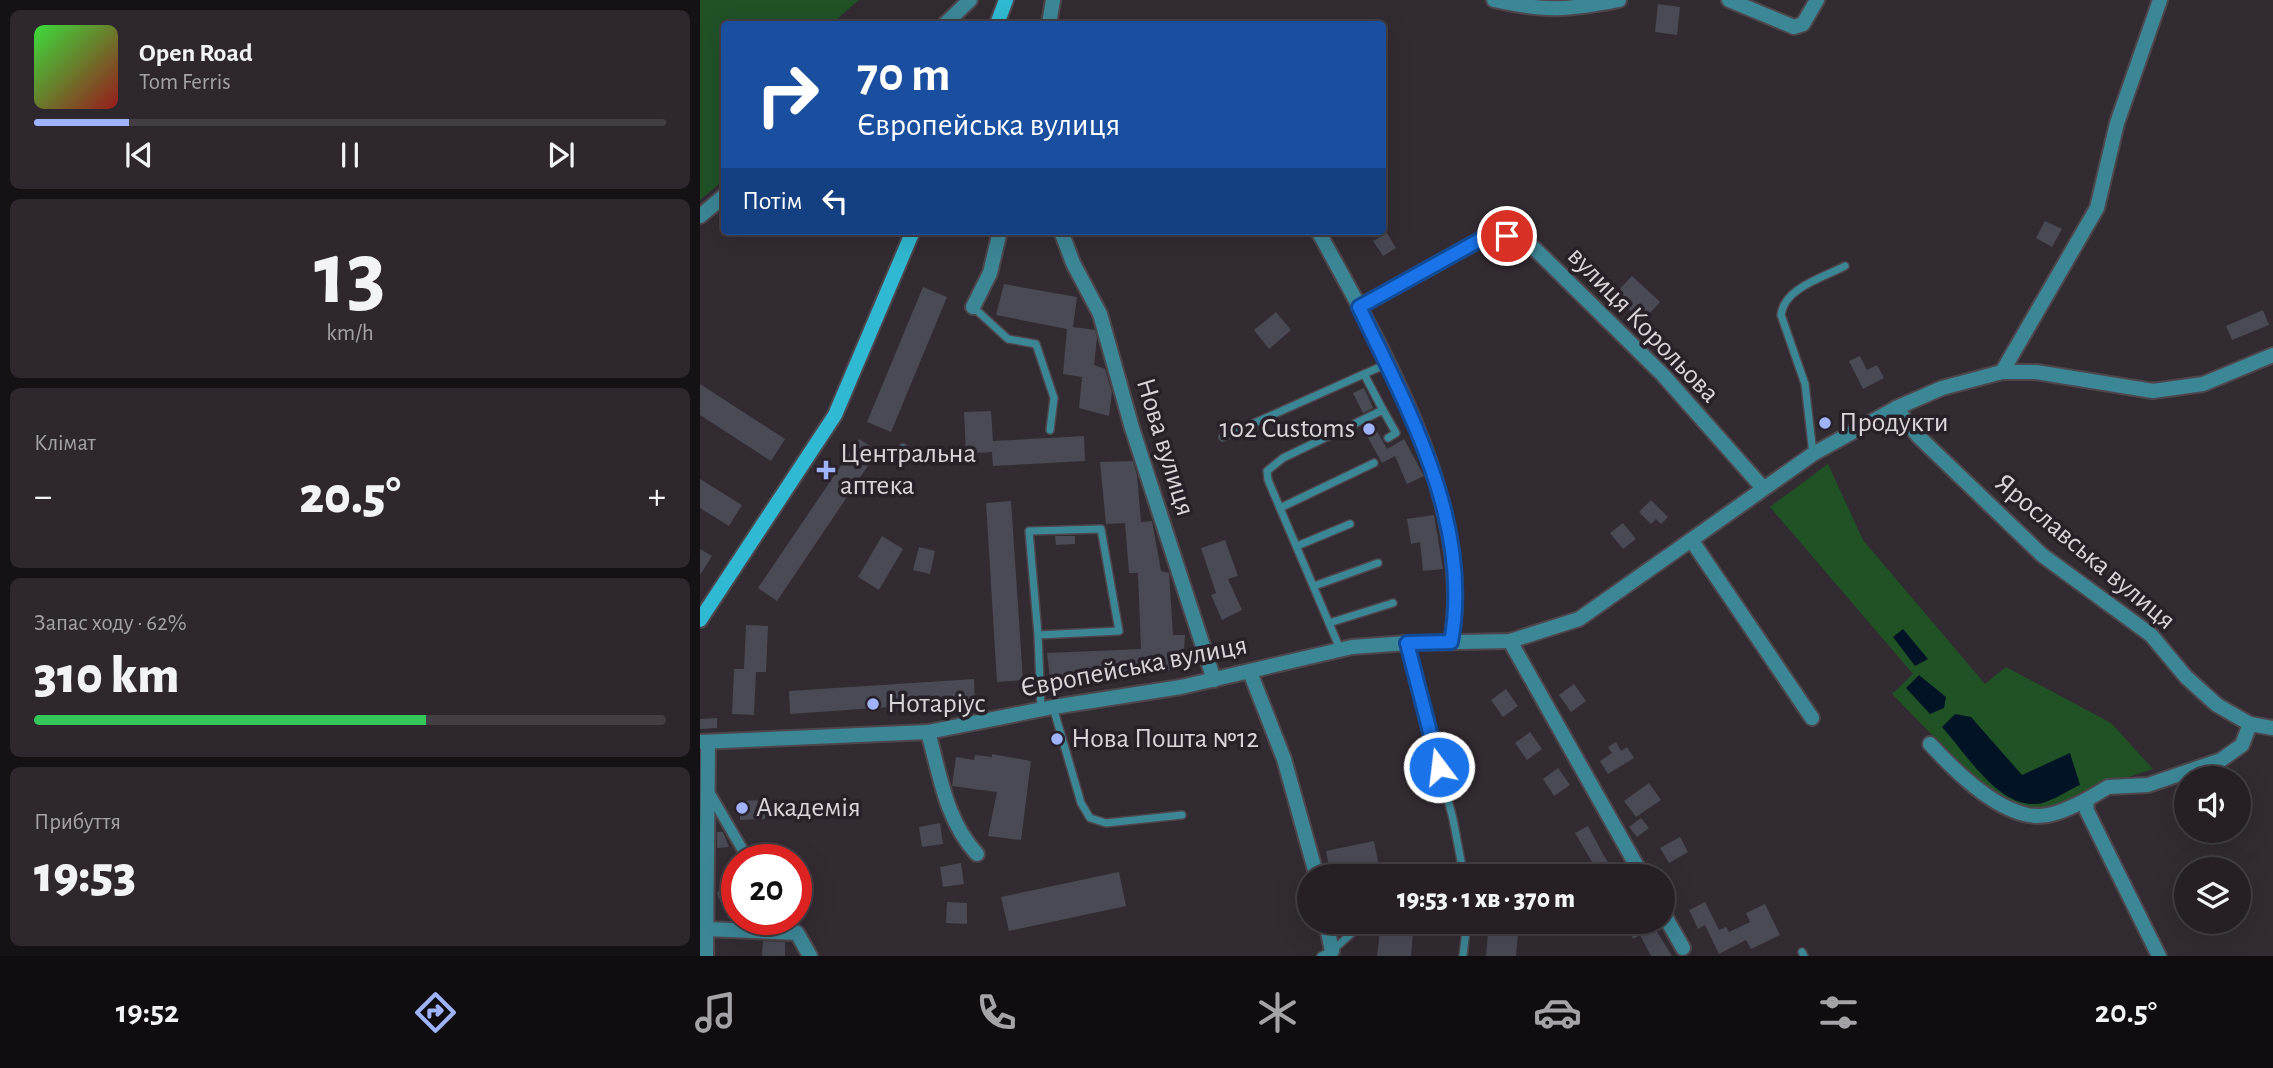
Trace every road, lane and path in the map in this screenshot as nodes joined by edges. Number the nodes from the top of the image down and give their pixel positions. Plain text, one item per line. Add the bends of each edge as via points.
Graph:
1 (970, 0) edge
2 (1006, 0) edge
3 (1053, 0) edge
4 (1494, 0) edge
5 (1619, 0) edge
6 (1729, 0) edge
7 (1817, 0) edge
8 (2160, 0) edge
9 (948, 21) edge
10 (998, 21) edge
11 (1050, 21) edge
12 (721, 198) edge
13 (700, 216) edge
14 (911, 235) edge
15 (999, 235) edge
16 (1062, 235) edge
17 (1320, 235) edge
18 (1845, 266) dead end
19 (973, 306) joint
20 (1359, 307) junction
21 (2273, 355) edge
22 (1380, 367) dead end
23 (2002, 372) junction
24 (1364, 374) junction
25 (1896, 408) junction
26 (1383, 410) junction
27 (1050, 430) dead end
28 (1223, 437) dead end
29 (1388, 438) dead end
30 (903, 448) dead end
31 (1813, 454) junction
32 (900, 457) dead end
33 (1374, 463) dead end
34 (1763, 488) junction
35 (1280, 508) junction
36 (1350, 524) dead end
37 (1692, 541) junction
38 (1297, 546) junction
39 (1378, 563) dead end
40 (1314, 586) junction
41 (1393, 603) dead end
42 (700, 620) edge
43 (1329, 623) junction
44 (1038, 635) junction
45 (1510, 641) junction
46 (1451, 642) junction
47 (1407, 643) junction
48 (1340, 650) junction
49 (1250, 672) junction
50 (1213, 680) junction
51 (1047, 708) junction
52 (1812, 718) dead end
53 (2250, 724) junction
54 (2273, 728) edge
55 (928, 732) junction
56 (704, 742) edge
57 (1930, 744) dead end
58 (708, 788) junction
59 (2086, 800) junction
60 (1182, 815) dead end
61 (740, 844) edge
62 (977, 854) dead end
63 (1313, 864) edge
64 (1462, 864) edge
65 (1636, 864) edge
66 (707, 929) junction
67 (721, 930) edge
68 (1326, 934) edge
69 (1350, 934) edge
70 (1466, 934) edge
71 (1675, 934) edge
72 (798, 935) edge
73 (1683, 948) dead end
74 (1326, 954) edge
75 (706, 956) edge
76 (810, 956) edge
77 (1463, 956) edge
78 (2159, 956) edge

1 - 9 street
2 - 10 main road
3 - 11 street
4 - 5 street via 1566,10
6 - 7 street via 1794,27 1803,24
8 - 23 street via 2116,123 2097,208
12 - 13 street
14 - 42 main road via 835,415
15 - 19 street via 990,273
16 - 50 street, Нова вулиця via 1100,314
17 - 20 street
18 - 31 lane via 1789,295 1782,304 1781,315 1805,384
19 - 27 lane via 1008,339 1036,344 1054,398
20 - 34 street, вулиця Корольова via 1485,237 1507,236 1535,249 1663,375
20 - 46 street via 1427,450 1449,534 1457,611
21 - 23 street, Європейська вулиця via 2203,384 2153,391 2079,377
22 - 24 lane
23 - 25 street, Європейська вулиця via 1942,388
24 - 26 lane
24 - 28 lane
25 - 31 street, Європейська вулиця
25 - 53 street, Ярославська вулиця via 1918,436 2042,555 2151,635 2217,705
26 - 29 lane via 1396,433
26 - 35 lane via 1272,465 1268,480
30 - 32 lane
31 - 34 street, Європейська вулиця
33 - 35 lane
34 - 37 street, Європейська вулиця
35 - 38 lane
36 - 38 lane
37 - 45 street, Європейська вулиця via 1579,619
37 - 52 street
38 - 40 lane
39 - 40 lane
40 - 43 lane
41 - 43 lane
43 - 48 lane
44 - 44 lane via 1119,631 1101,528 1029,531
44 - 51 lane
45 - 46 street, Європейська вулиця
45 - 65 street
46 - 47 street, Європейська вулиця
47 - 48 street, Європейська вулиця
47 - 64 lane
48 - 49 street, Європейська вулиця
49 - 50 street, Європейська вулиця
49 - 63 street via 1284,759
50 - 51 street, Європейська вулиця
51 - 55 street, Європейська вулиця
51 - 60 lane via 1090,818 1106,823
53 - 54 street
53 - 59 street via 2242,745 2221,760 2148,785 2108,787
55 - 56 street, Європейська вулиця
55 - 62 street via 960,836
56 - 58 street
57 - 59 street via 1961,777 2026,815 2048,815
58 - 61 street
58 - 66 street
59 - 78 street via 2087,811
66 - 67 street
66 - 75 street
68 - 74 street
69 - 74 lane
70 - 77 lane
71 - 73 street
72 - 76 street

